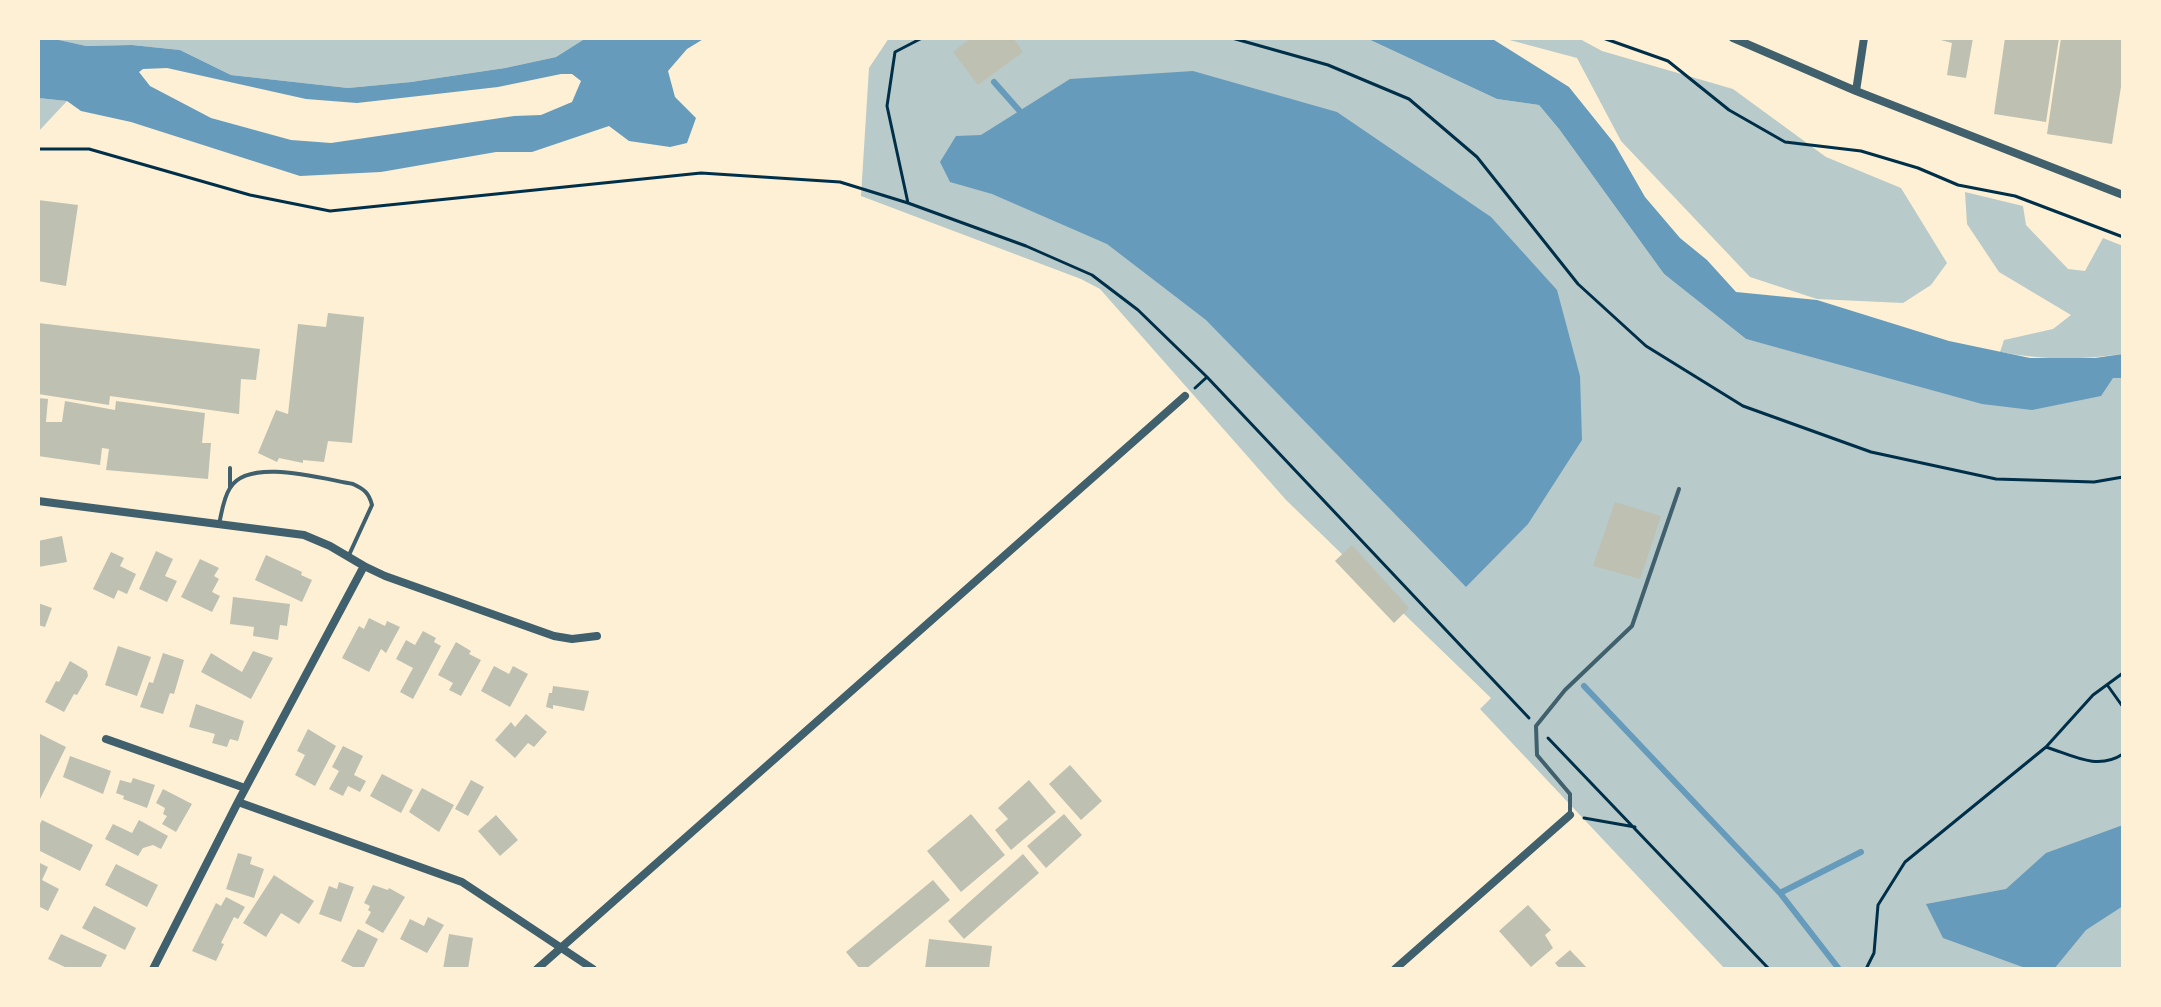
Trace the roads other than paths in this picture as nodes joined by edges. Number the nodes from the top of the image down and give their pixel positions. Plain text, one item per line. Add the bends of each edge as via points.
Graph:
1 (1733, 38) edge
2 (1864, 38) edge
3 (1856, 91) junction
4 (2123, 195) edge
5 (1185, 396) dead end
6 (230, 468) dead end
7 (230, 487) junction
8 (1679, 489) dead end
9 (38, 501) edge
10 (219, 524) junction
11 (348, 556) junction
12 (364, 566) junction
13 (597, 636) dead end
14 (106, 739) dead end
15 (245, 788) junction
16 (238, 802) junction
17 (1570, 815) joint
18 (561, 947) junction
19 (153, 969) edge
20 (537, 969) edge
21 (593, 969) edge
22 (1395, 969) edge

1 - 3 street
2 - 3 street
3 - 4 street
5 - 18 street
6 - 7 lane
7 - 10 lane
7 - 11 lane via 240,478 264,472 363,488 372,505
8 - 17 lane via 1632,626 1565,690 1536,726 1537,755 1570,794
9 - 10 street
10 - 11 street via 304,535
11 - 12 street
12 - 13 street via 554,636
12 - 15 street
14 - 15 street
15 - 16 street
16 - 18 street via 462,882
16 - 19 street
17 - 22 street
18 - 20 street
18 - 21 street

